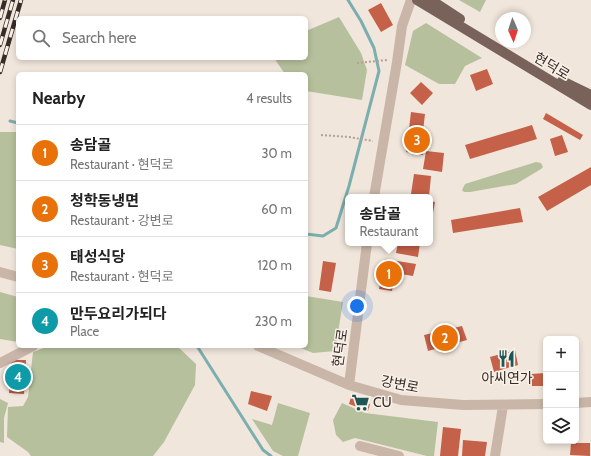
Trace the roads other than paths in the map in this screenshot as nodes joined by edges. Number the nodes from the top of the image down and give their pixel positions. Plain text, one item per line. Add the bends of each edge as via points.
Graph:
1 (411, 0) edge
2 (417, 0) edge
3 (431, 0) edge
4 (444, 0) edge
5 (450, 13) junction
6 (591, 95) edge
7 (591, 105) edge
8 (375, 194) edge
9 (367, 246) edge
10 (0, 272) edge
11 (16, 276) edge
12 (29, 348) edge
13 (263, 348) edge
14 (0, 363) edge
15 (349, 385) junction
16 (591, 402) edge
17 (579, 403) edge
18 (543, 404) edge
19 (503, 406) junction
20 (360, 446) dead end
21 (399, 456) edge
22 (496, 456) edge

1 - 8 street via 402,26
2 - 7 main road, 현덕로
3 - 5 main road, 현덕로
4 - 5 main road
5 - 6 main road, 현덕로 via 546,74
9 - 15 street, 현덕로
10 - 11 street
12 - 14 street
13 - 15 street, 강변로
15 - 19 street, 강변로 via 402,400
16 - 17 street
18 - 19 street, 강변로
19 - 22 street
20 - 21 street

